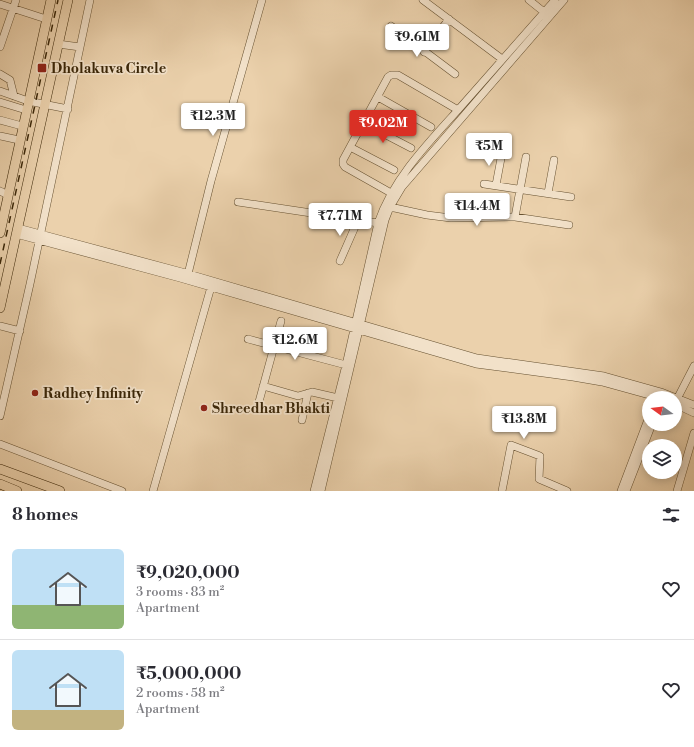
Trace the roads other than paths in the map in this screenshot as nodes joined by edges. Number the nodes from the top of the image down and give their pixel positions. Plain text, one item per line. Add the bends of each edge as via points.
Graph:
1 (16, 0) edge
2 (50, 0) edge
3 (68, 0) edge
4 (90, 0) edge
5 (262, 0) edge
6 (423, 0) edge
7 (530, 0) edge
8 (555, 0) edge
9 (564, 0) edge
10 (0, 4) edge
11 (13, 8) junction
12 (544, 12) junction
13 (46, 19) junction
14 (450, 19) junction
15 (391, 26) dead end
16 (58, 44) junction
17 (0, 47) edge
18 (80, 47) junction
19 (424, 52) junction
20 (502, 59) junction
21 (0, 74) edge
22 (455, 74) dead end
23 (0, 91) edge
24 (14, 96) junction
25 (378, 97) junction
26 (0, 102) edge
27 (27, 105) junction
28 (45, 105) junction
29 (68, 109) junction
30 (458, 110) junction
31 (0, 120) edge
32 (363, 123) junction
33 (22, 126) junction
34 (431, 127) dead end
35 (0, 136) edge
36 (19, 140) junction
37 (350, 147) junction
38 (411, 148) dead end
39 (502, 152) dead end
40 (526, 157) dead end
41 (554, 160) dead end
42 (394, 170) dead end
43 (484, 184) dead end
44 (496, 185) junction
45 (520, 189) junction
46 (4, 193) edge
47 (390, 193) junction
48 (548, 193) junction
49 (571, 197) dead end
50 (238, 202) dead end
51 (390, 207) junction
52 (515, 217) junction
53 (358, 220) junction
54 (378, 223) junction
55 (569, 224) dead end
56 (17, 231) junction
57 (0, 233) edge
58 (39, 237) junction
59 (340, 261) dead end
60 (187, 277) junction
61 (211, 287) junction
62 (0, 308) edge
63 (281, 321) dead end
64 (0, 326) edge
65 (357, 327) junction
66 (20, 331) junction
67 (248, 339) dead end
68 (274, 346) junction
69 (346, 365) junction
70 (694, 366) edge
71 (263, 386) junction
72 (647, 391) edge
73 (681, 391) edge
74 (308, 393) junction
75 (642, 393) edge
76 (338, 398) junction
77 (682, 402) edge
78 (682, 405) edge
79 (694, 405) edge
80 (256, 409) dead end
81 (694, 413) edge
82 (0, 416) edge
83 (302, 420) dead end
84 (644, 431) edge
85 (649, 431) edge
86 (694, 433) edge
87 (0, 444) edge
88 (0, 469) edge
89 (0, 484) edge
90 (17, 491) edge
91 (60, 491) edge
92 (122, 491) edge
93 (153, 491) edge
94 (314, 491) edge
95 (321, 491) edge
96 (502, 491) edge
97 (568, 491) edge
98 (621, 491) edge
99 (626, 491) edge
100 (677, 491) edge

1 - 11 street
2 - 13 main road
3 - 16 main road
4 - 18 street
5 - 60 street
6 - 14 street
7 - 12 street
8 - 12 street
9 - 51 street via 402,187
10 - 11 street
11 - 13 street
11 - 17 street
12 - 20 street
13 - 27 main road
14 - 19 street
14 - 20 street
15 - 19 street
16 - 18 street
16 - 28 main road
18 - 29 street
19 - 22 street
20 - 30 street
21 - 24 street via 10,80
23 - 24 street
24 - 27 street
25 - 30 street via 388,77 395,74
25 - 32 street
25 - 34 street
26 - 27 street
27 - 28 street
27 - 33 main road
28 - 29 street
28 - 56 main road
29 - 58 street
30 - 47 street via 437,132
31 - 33 street
32 - 37 street
32 - 38 street
33 - 36 main road
35 - 36 street
36 - 46 main road
37 - 42 street
37 - 47 street via 343,160 345,167
39 - 44 street
40 - 45 street
41 - 48 street
43 - 44 street
44 - 45 street
45 - 48 street
45 - 52 street
46 - 57 main road
47 - 54 street
48 - 49 street
50 - 53 street
51 - 52 street via 451,218
51 - 65 street
52 - 55 street
53 - 54 street
53 - 59 street
54 - 65 street
56 - 58 street
56 - 62 main road
58 - 60 street
58 - 66 street
60 - 61 street
60 - 65 street
61 - 65 street
61 - 93 street
63 - 68 street
64 - 66 street
65 - 69 street
65 - 72 street via 477,358 604,376
65 - 75 street via 476,364 602,382
65 - 95 street
66 - 82 street
67 - 68 street
68 - 69 street
68 - 71 street
69 - 76 street
70 - 73 street
71 - 74 street via 298,396
71 - 80 street
74 - 76 street via 318,392
74 - 83 street
76 - 94 street
77 - 79 street
78 - 81 street
84 - 98 street
85 - 99 street
86 - 100 street
87 - 92 street
88 - 91 main road
89 - 90 main road
96 - 97 street via 510,445 540,456 539,479

